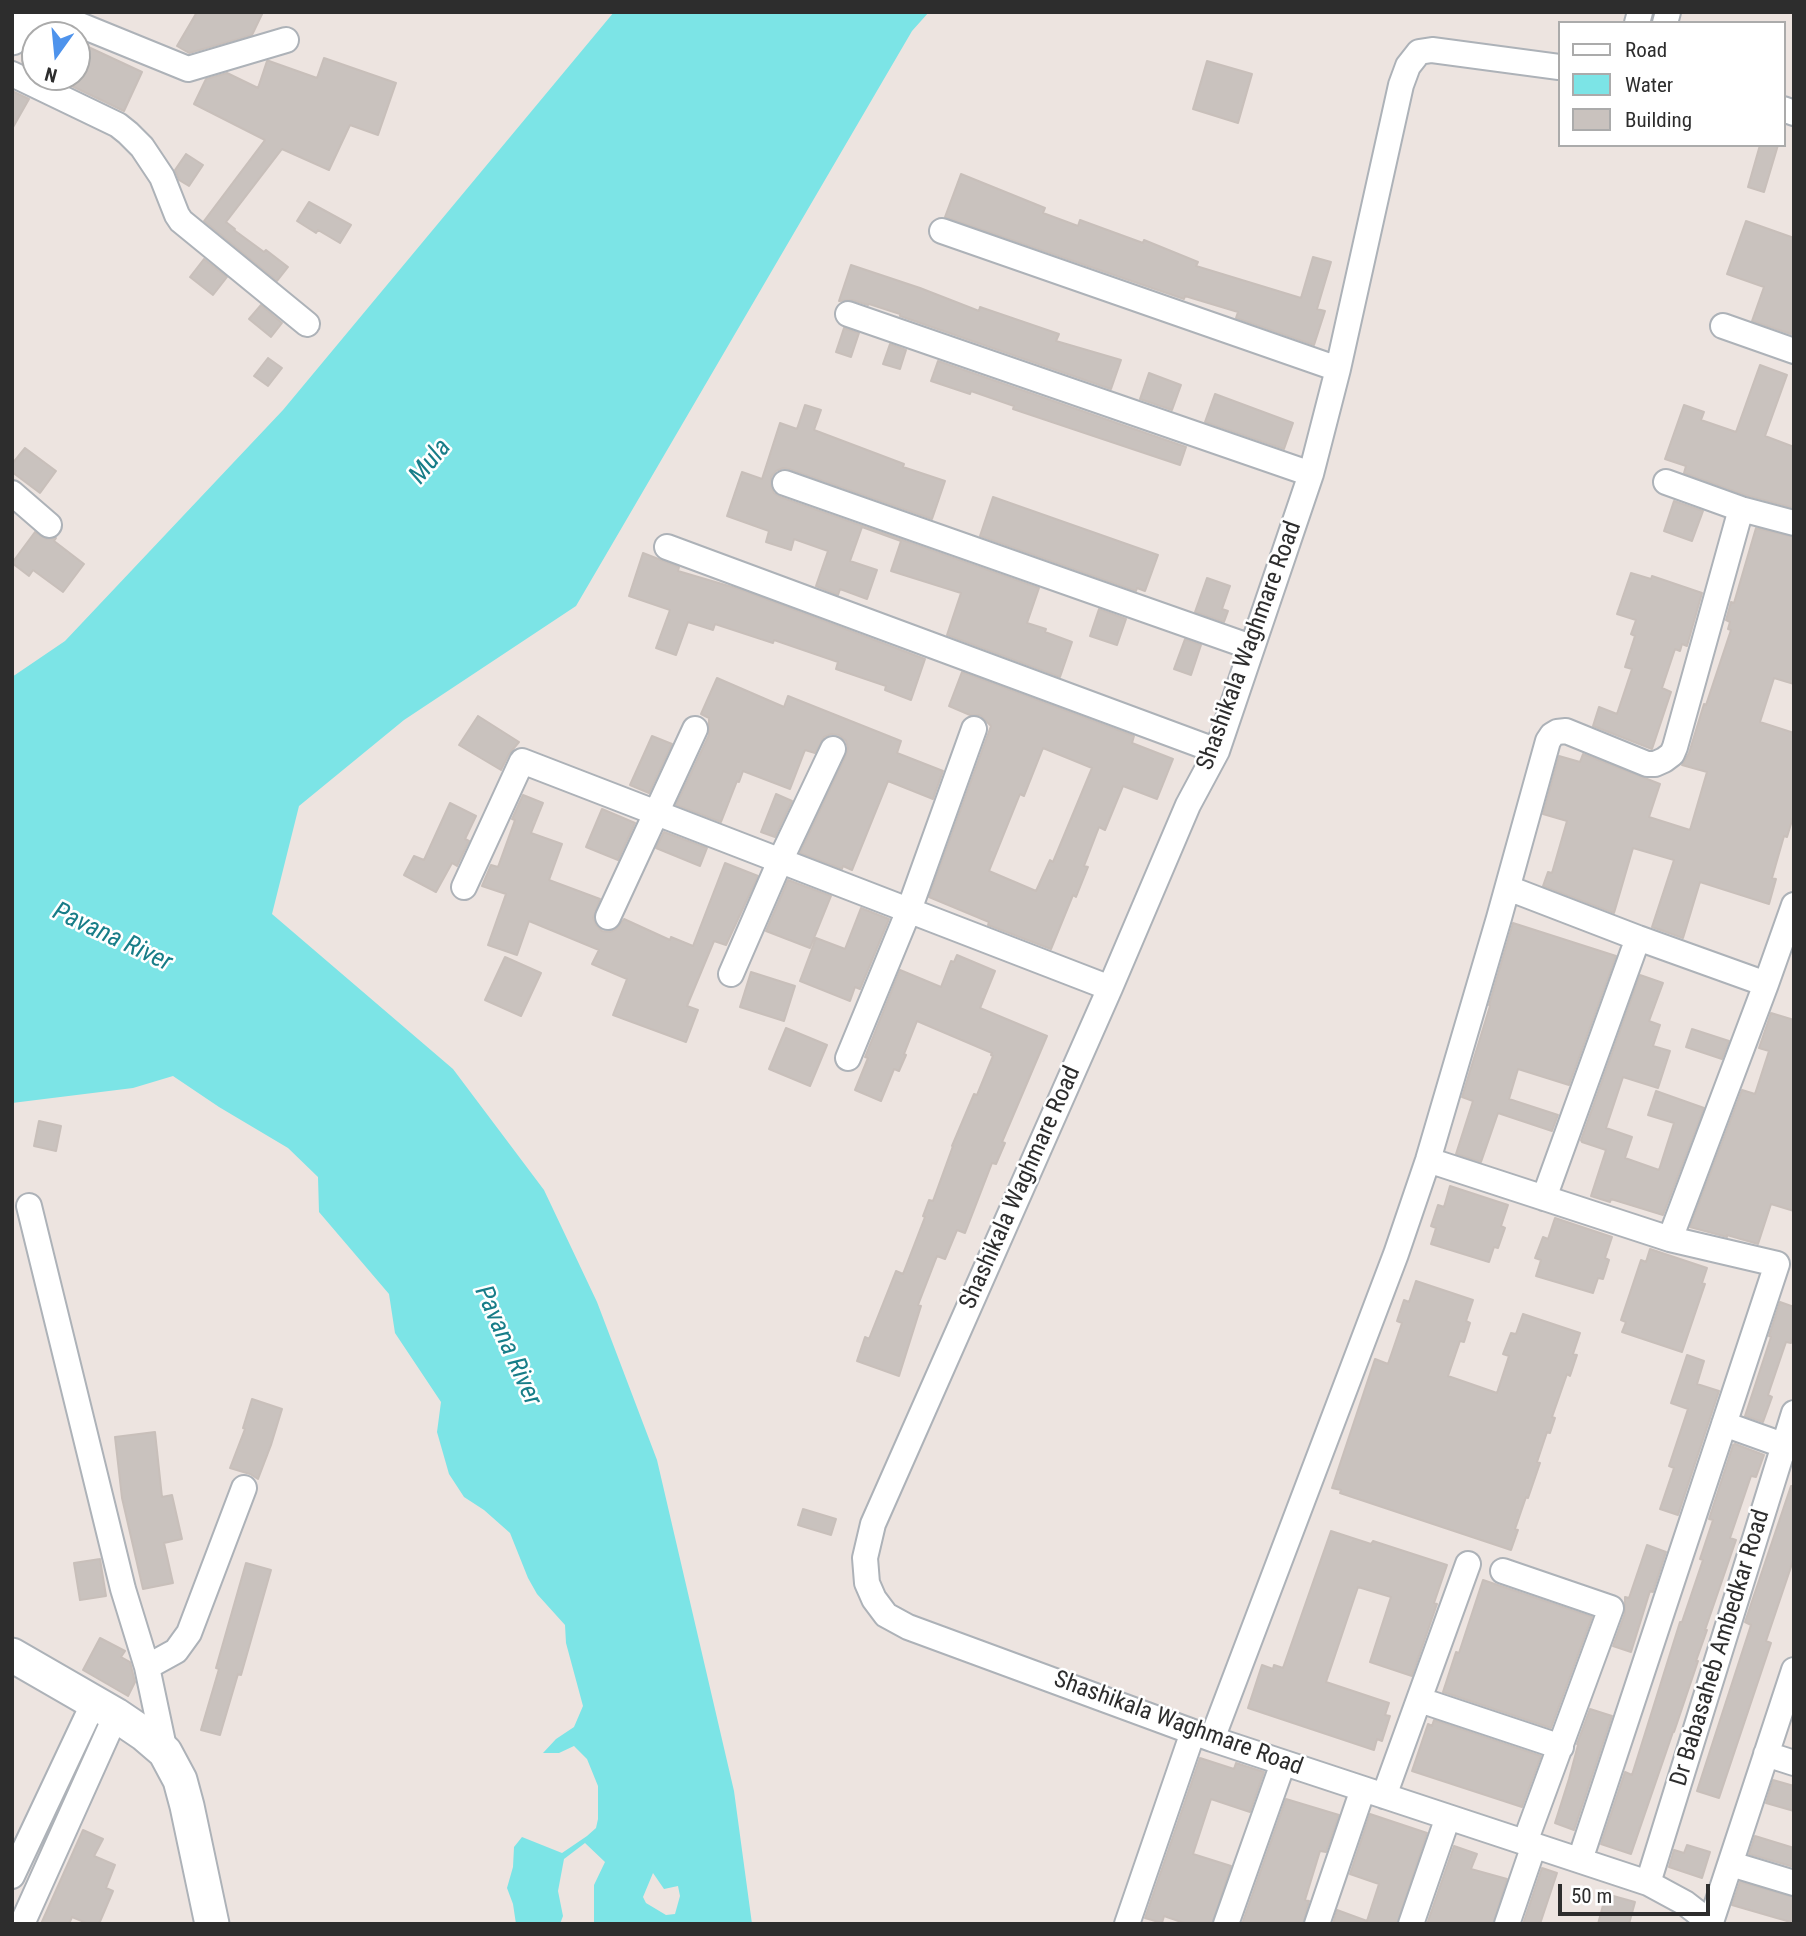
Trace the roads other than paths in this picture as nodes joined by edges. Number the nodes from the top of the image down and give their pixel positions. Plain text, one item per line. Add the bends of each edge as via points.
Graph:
1 (32, 12) edge
2 (48, 12) edge
3 (12, 38) edge
4 (286, 40) dead end
5 (1558, 67) edge
6 (12, 74) edge
7 (942, 231) dead end
8 (848, 314) dead end
9 (307, 324) dead end
10 (1723, 326) dead end
11 (1794, 351) edge
12 (1338, 369) junction
13 (1311, 474) junction
14 (1666, 482) dead end
15 (785, 483) dead end
16 (12, 493) edge
17 (1741, 509) junction
18 (1794, 523) edge
19 (49, 525) dead end
20 (667, 547) dead end
21 (1251, 647) junction
22 (695, 729) dead end
23 (974, 729) dead end
24 (833, 749) dead end
25 (1217, 751) junction
26 (656, 813) junction
27 (780, 861) junction
28 (464, 887) dead end
29 (1508, 888) junction
30 (1794, 905) edge
31 (909, 910) junction
32 (608, 917) dead end
33 (1638, 938) junction
34 (731, 974) dead end
35 (1766, 984) junction
36 (1110, 988) junction
37 (848, 1058) dead end
38 (1428, 1160) junction
39 (1544, 1198) junction
40 (29, 1206) dead end
41 (1670, 1239) junction
42 (1794, 1413) edge
43 (1724, 1424) junction
44 (1789, 1447) edge
45 (244, 1488) dead end
46 (1468, 1564) dead end
47 (1503, 1571) dead end
48 (12, 1655) edge
49 (147, 1667) junction
50 (1794, 1670) edge
51 (1420, 1700) junction
52 (105, 1708) junction
53 (1202, 1736) junction
54 (1561, 1746) junction
55 (165, 1752) junction
56 (1766, 1754) junction
57 (1283, 1763) junction
58 (1794, 1763) edge
59 (1374, 1792) junction
60 (1448, 1817) junction
61 (1529, 1844) junction
62 (1580, 1860) junction
63 (1731, 1864) junction
64 (12, 1876) edge
65 (1648, 1883) junction
66 (1794, 1883) edge
67 (1712, 1923) edge
68 (22, 1924) edge
69 (212, 1924) edge
70 (1127, 1924) edge
71 (1226, 1924) edge
72 (1317, 1924) edge
73 (1411, 1924) edge
74 (1507, 1924) edge

1 - 3 street
2 - 4 street via 188,69
5 - 12 street, Shashikala Waghmare Road via 1432,50 1419,52 1408,66
6 - 9 street via 128,133 162,177 181,221
7 - 12 street
8 - 13 street
10 - 11 street
12 - 13 street, Shashikala Waghmare Road
13 - 21 street, Shashikala Waghmare Road
14 - 17 street
15 - 21 street
16 - 19 street
17 - 18 street
17 - 29 street via 1672,754 1647,764 1566,731 1552,735
20 - 25 street
21 - 25 street, Shashikala Waghmare Road
22 - 26 street
23 - 31 street
24 - 27 street
25 - 36 street, Shashikala Waghmare Road via 1188,805
26 - 27 street
26 - 28 street via 522,761
26 - 32 street
27 - 31 street
27 - 34 street
29 - 33 street
29 - 38 street
30 - 35 street
31 - 36 street
31 - 37 street
33 - 35 street
33 - 39 street
35 - 41 street
36 - 53 street, Shashikala Waghmare Road via 873,1524 865,1558 867,1583 886,1615 908,1627
38 - 39 street
38 - 53 street via 1396,1254
39 - 41 street
40 - 49 street via 123,1590
41 - 43 street via 1777,1264
42 - 44 street, Dr Babasaheb Ambedkar Road
43 - 44 street
43 - 62 street
44 - 65 street, Dr Babasaheb Ambedkar Road
45 - 49 street via 189,1633 176,1651
46 - 51 street
47 - 54 street via 1611,1608
48 - 52 street
49 - 55 street
50 - 56 street
51 - 54 street
51 - 59 street
52 - 55 street
52 - 64 street
52 - 68 street
53 - 57 street, Shashikala Waghmare Road
53 - 70 street
54 - 61 street
55 - 69 street via 180,1780
56 - 58 street
56 - 63 street
57 - 59 street, Shashikala Waghmare Road
57 - 71 street
59 - 60 street, Shashikala Waghmare Road
59 - 72 street
60 - 61 street, Shashikala Waghmare Road
60 - 73 street
61 - 62 street, Shashikala Waghmare Road
61 - 74 street
62 - 65 street, Shashikala Waghmare Road
63 - 66 street
63 - 67 street
65 - 67 street, Shashikala Waghmare Road

